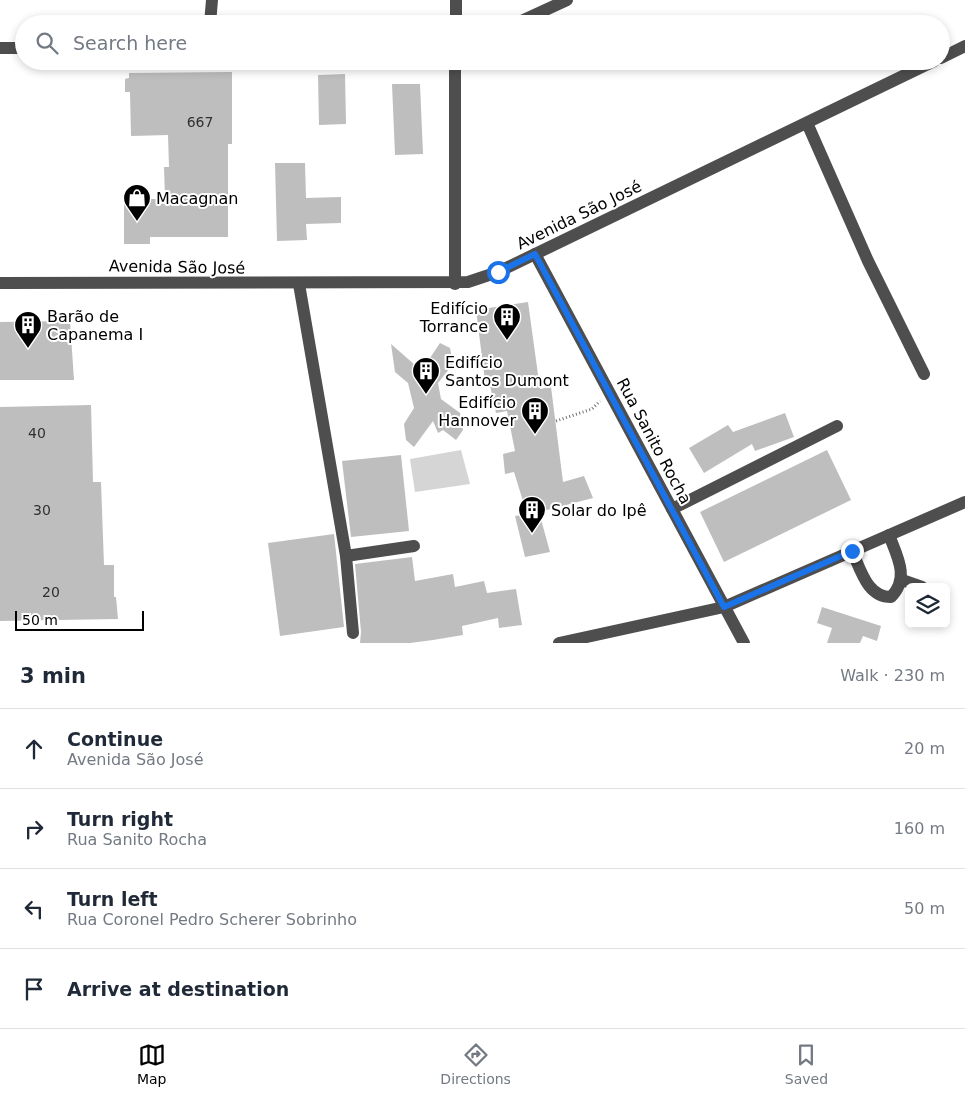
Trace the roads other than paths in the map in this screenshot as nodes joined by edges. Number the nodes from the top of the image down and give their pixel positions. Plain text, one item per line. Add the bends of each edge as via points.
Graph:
1 (212, 0) edge
2 (456, 0) edge
3 (567, 0) edge
4 (211, 15) edge
5 (456, 15) edge
6 (534, 15) edge
7 (965, 46) edge
8 (0, 48) edge
9 (15, 48) edge
10 (950, 54) edge
11 (456, 70) edge
12 (916, 70) edge
13 (807, 123) junction
14 (535, 254) junction
15 (0, 283) edge
16 (299, 284) junction
17 (455, 284) junction
18 (924, 374) dead end
19 (837, 426) dead end
20 (965, 502) edge
21 (672, 509) junction
22 (889, 535) junction
23 (414, 546) dead end
24 (852, 551) junction
25 (346, 556) junction
26 (902, 580) junction
27 (911, 583) edge
28 (724, 607) junction
29 (353, 633) dead end
30 (559, 643) edge
31 (744, 643) edge

1 - 4 street
2 - 5 street
3 - 6 street
7 - 10 street
8 - 9 street
11 - 17 street
12 - 13 street, Avenida São José
13 - 14 street, Avenida São José
13 - 18 street via 868,261
14 - 17 street, Avenida São José via 482,279
14 - 21 street, Rua Sanito Rocha
15 - 16 street, Avenida São José
16 - 17 street, Avenida São José
16 - 25 street
19 - 21 street
20 - 22 street
21 - 28 street, Rua Sanito Rocha
22 - 24 street
22 - 26 street via 902,570
23 - 25 street
24 - 26 street via 871,590 881,597 891,597
24 - 28 street
25 - 29 street
26 - 27 street
28 - 30 street
28 - 31 street, Rua Sanito Rocha

